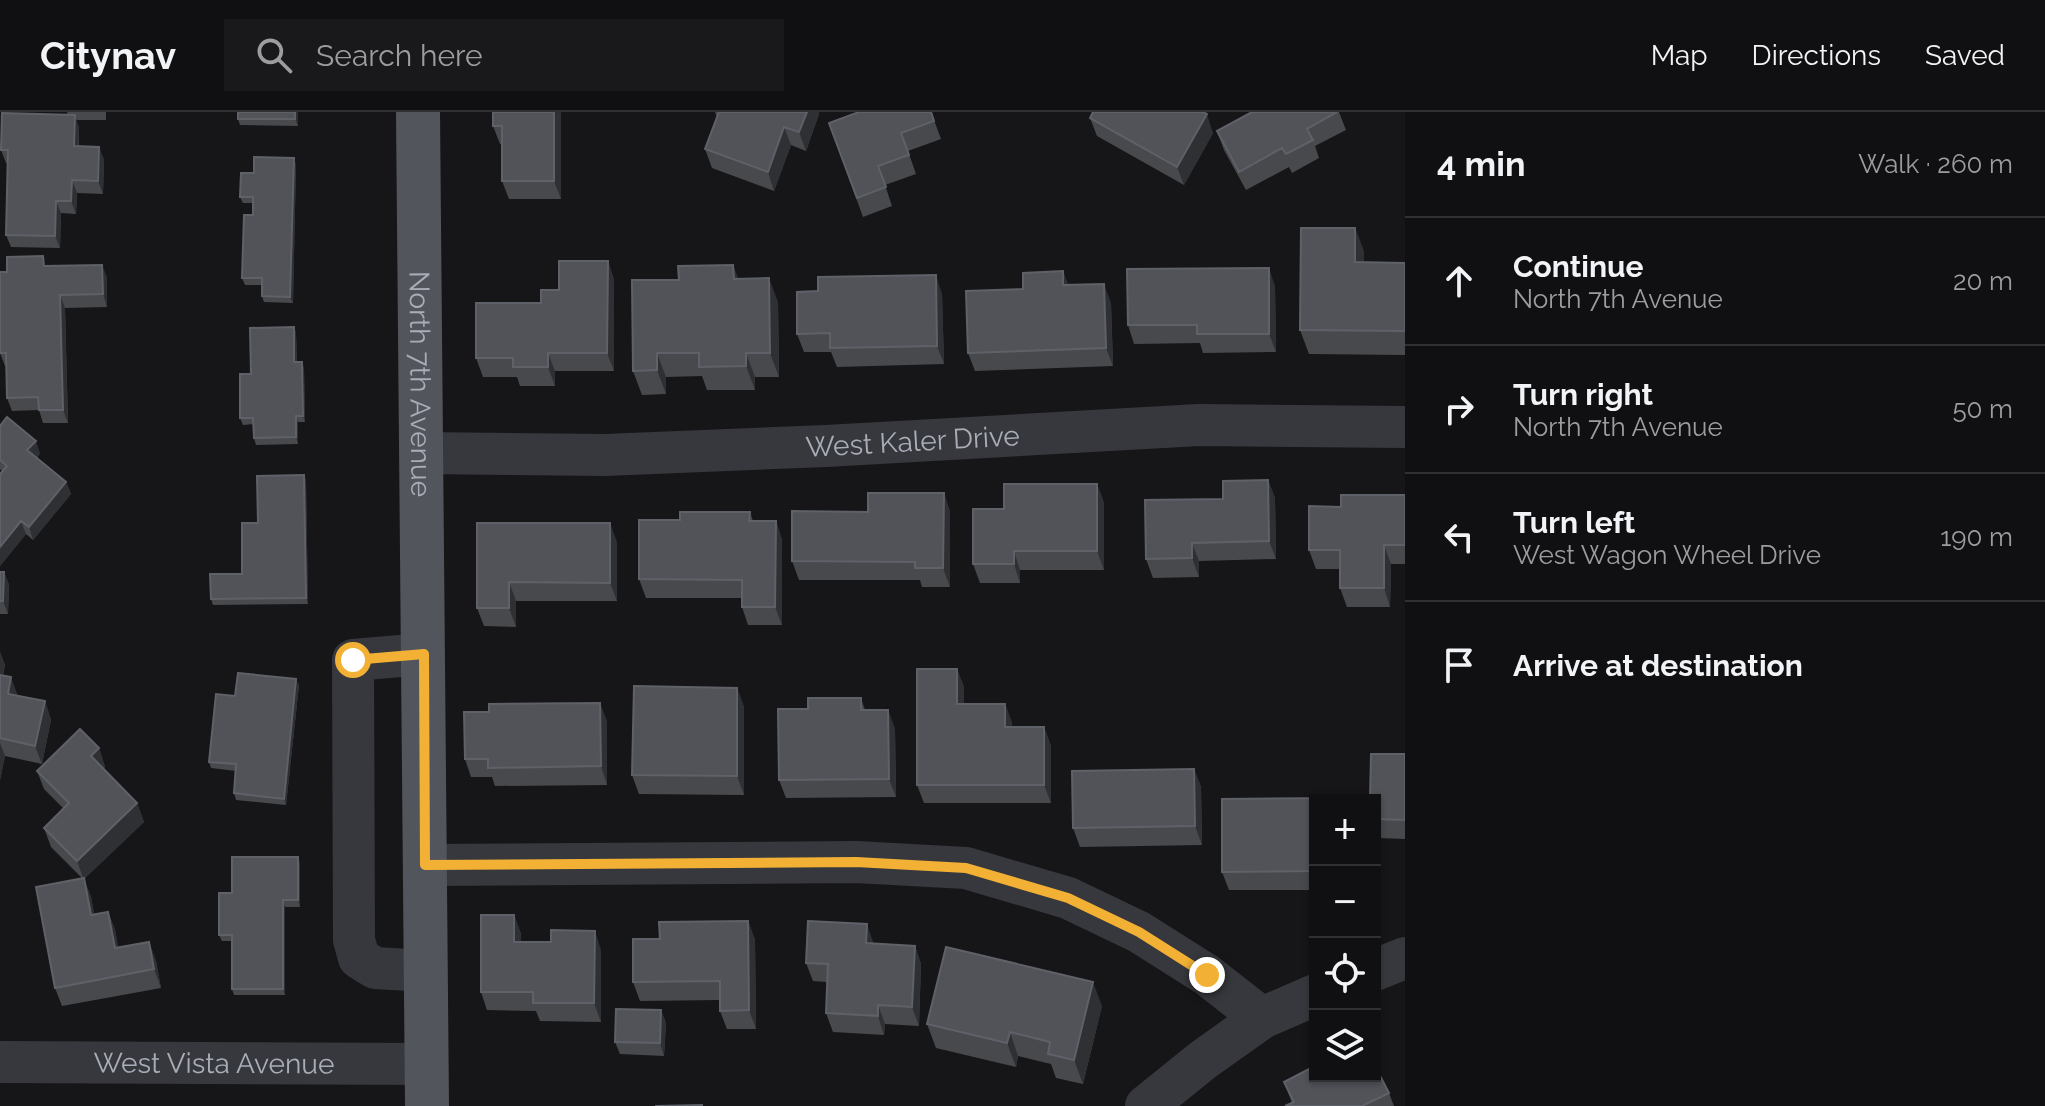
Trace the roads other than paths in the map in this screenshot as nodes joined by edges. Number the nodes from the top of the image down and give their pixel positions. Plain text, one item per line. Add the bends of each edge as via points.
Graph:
1 (418, 112) edge
2 (1405, 427) edge
3 (421, 453) junction
4 (424, 654) junction
5 (425, 865) junction
6 (1405, 958) edge
7 (1381, 968) edge
8 (426, 971) junction
9 (1309, 998) edge
10 (1262, 1018) junction
11 (0, 1062) edge
12 (427, 1085) edge
13 (1146, 1106) edge

1 - 3 main road, North 7th Avenue
2 - 3 street, West Kaler Drive via 1199,425 605,455
3 - 4 main road, North 7th Avenue
4 - 5 main road, North 7th Avenue
4 - 8 street via 353,660 354,940 359,958 375,968
5 - 8 main road, North 7th Avenue
5 - 10 street via 856,862 966,868 1068,898 1139,932
6 - 7 street
8 - 12 main road, North 7th Avenue
9 - 10 street
10 - 13 street
11 - 12 street, West Vista Avenue

